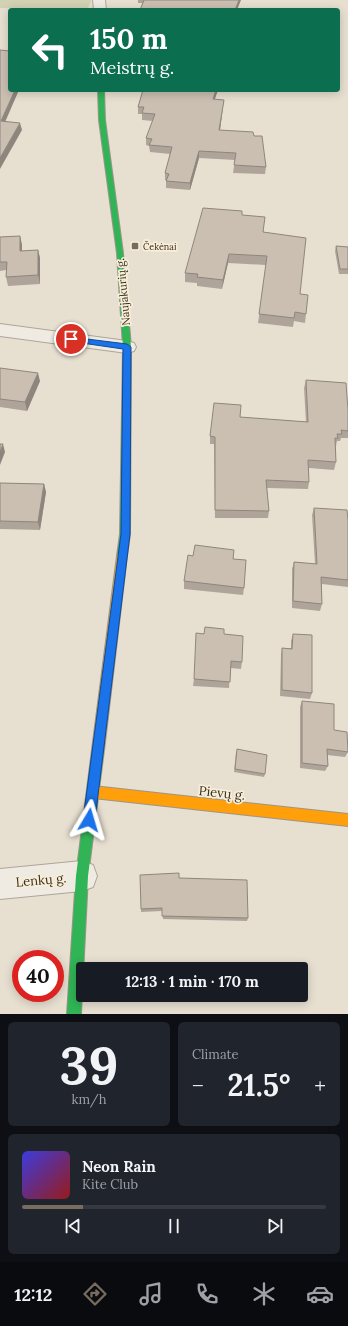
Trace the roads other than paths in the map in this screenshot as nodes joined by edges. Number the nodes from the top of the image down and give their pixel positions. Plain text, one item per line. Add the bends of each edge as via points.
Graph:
1 (101, 92) edge
2 (0, 330) edge
3 (127, 347) junction
4 (93, 792) junction
5 (348, 820) edge
6 (82, 876) junction
7 (0, 884) edge
8 (74, 1014) edge

1 - 3 street, Naujakurių g. via 102,120 120,253
2 - 3 street
3 - 4 street, Naujakurių g. via 126,534
4 - 5 street, Pievų g.
4 - 6 street, Naujakurių g.
6 - 7 street, Lenkų g.
6 - 8 street, Naujakurių g.

